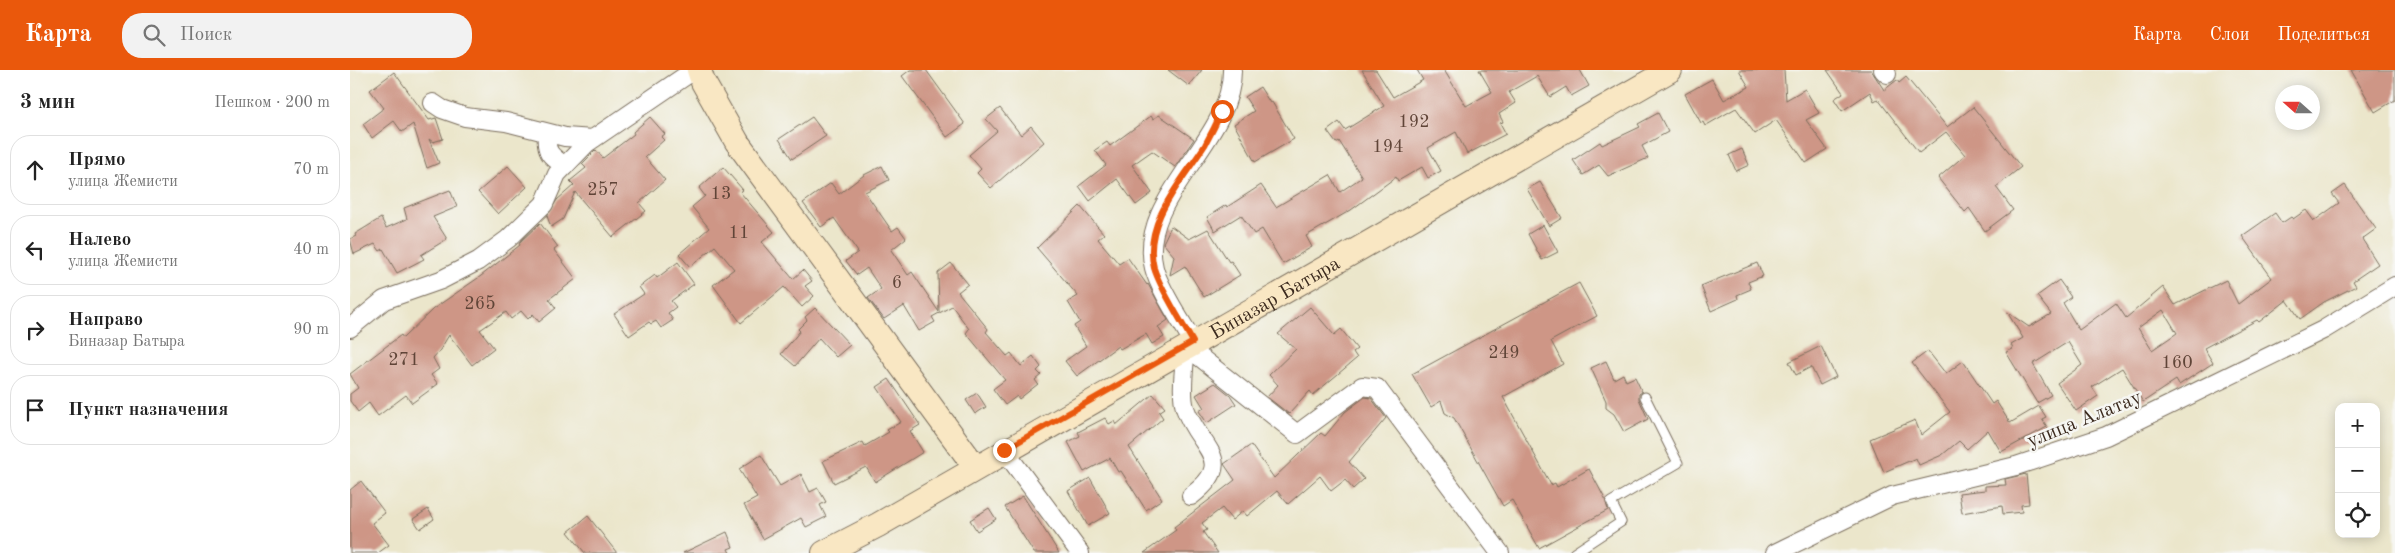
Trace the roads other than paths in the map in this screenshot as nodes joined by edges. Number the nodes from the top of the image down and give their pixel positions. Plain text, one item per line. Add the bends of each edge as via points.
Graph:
1 (694, 70) edge
2 (699, 70) edge
3 (1232, 70) edge
4 (1670, 70) edge
5 (433, 103) dead end
6 (547, 133) junction
7 (593, 139) junction
8 (565, 166) junction
9 (2395, 286) edge
10 (350, 328) edge
11 (1190, 344) junction
12 (1645, 397) dead end
13 (1004, 450) junction
14 (976, 468) junction
15 (1191, 496) dead end
16 (824, 553) edge
17 (1080, 553) edge
18 (1500, 553) edge
19 (1574, 553) edge
20 (1775, 553) edge

1 - 7 street
2 - 14 street via 702,82 737,142
3 - 11 street via 1232,83 1222,111 1206,144 1167,200 1152,249 1154,269
4 - 11 street, Биназар Батыра
5 - 6 street via 465,117 482,117
6 - 7 street
6 - 8 street via 545,146
7 - 8 street
8 - 10 street via 557,174 544,204 508,239 478,261 441,280 384,300
9 - 20 street, улица Алатау via 2323,330 2106,436 2016,466 1892,496
11 - 13 street, Биназар Батыра
11 - 15 street via 1185,407 1210,451 1214,466 1212,477
11 - 18 street via 1297,434 1362,386 1377,388
12 - 19 lane via 1678,463 1611,502 1621,522
13 - 14 street, Биназар Батыра
13 - 17 street
14 - 16 street, Биназар Батыра

